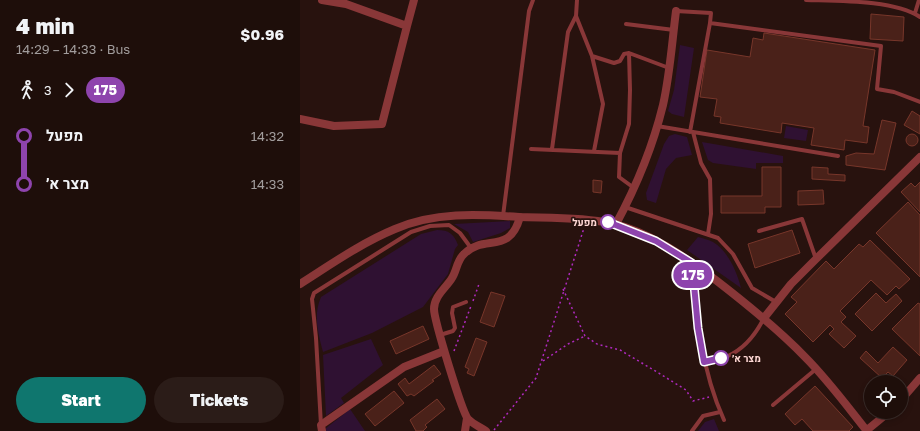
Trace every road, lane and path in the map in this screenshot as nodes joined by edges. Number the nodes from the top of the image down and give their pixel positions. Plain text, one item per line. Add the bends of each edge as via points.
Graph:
1 (322, 0) edge
2 (414, 0) edge
3 (533, 0) edge
4 (577, 0) edge
5 (806, 0) edge
6 (919, 0) edge
7 (676, 11) joint
8 (915, 13) junction
9 (576, 16) junction
10 (920, 18) edge
11 (710, 23) junction
12 (626, 24) dead end
13 (407, 26) junction
14 (674, 30) junction
15 (628, 53) junction
16 (592, 56) junction
17 (670, 68) junction
18 (920, 102) edge
19 (300, 119) edge
20 (657, 126) junction
21 (692, 132) junction
22 (531, 149) dead end
23 (552, 149) junction
24 (594, 151) junction
25 (620, 153) junction
26 (838, 156) dead end
27 (920, 157) edge
28 (635, 188) junction
29 (625, 207) junction
30 (503, 216) junction
31 (520, 217) junction
32 (586, 221) junction
33 (616, 224) junction
34 (759, 231) dead end
35 (708, 234) junction
36 (471, 248) junction
37 (816, 259) junction
38 (692, 263) junction
39 (300, 284) edge
40 (479, 284) dead end
41 (563, 289) junction
42 (466, 302) dead end
43 (776, 302) junction
44 (764, 318) junction
45 (440, 336) junction
46 (585, 336) junction
47 (445, 353) junction
48 (543, 361) junction
49 (704, 362) junction
50 (816, 368) junction
51 (920, 378) edge
52 (908, 392) edge
53 (713, 396) junction
54 (773, 405) dead end
55 (720, 412) junction
56 (467, 418) junction
57 (881, 419) edge
58 (724, 420) dead end
59 (322, 428) edge
60 (465, 431) edge
61 (486, 431) edge
62 (493, 431) edge
63 (692, 431) edge
64 (867, 431) edge

1 - 13 street via 346,4
2 - 13 street
3 - 30 lane via 529,11
4 - 9 lane
5 - 8 lane via 887,2 899,4
6 - 8 lane
7 - 11 lane via 711,13
7 - 14 street
8 - 10 lane
9 - 16 lane
9 - 23 lane via 568,32
11 - 18 lane via 881,46 877,89 894,92
11 - 21 lane
12 - 14 lane
13 - 19 street via 382,124 334,126
14 - 17 street
15 - 16 lane via 614,63
15 - 17 lane
15 - 25 lane via 630,124
16 - 24 lane via 603,104
17 - 20 street
20 - 21 lane
20 - 28 street
21 - 26 lane
21 - 35 lane via 701,164 710,179
22 - 23 lane
23 - 24 lane
24 - 25 lane
25 - 28 lane via 619,177
27 - 37 street
28 - 29 street
29 - 33 street
29 - 35 lane
30 - 31 street
30 - 39 street via 432,217 408,224 376,237
31 - 32 street
31 - 36 street via 517,229 506,239
32 - 33 street
32 - 41 path
33 - 38 street via 656,241
34 - 37 lane via 802,219
35 - 43 lane via 727,246 752,288
36 - 45 street via 462,255 453,278 435,302
36 - 59 lane via 460,233 449,225 422,228 410,232 314,293 312,299
37 - 43 street
38 - 44 street
38 - 49 lane
40 - 47 path via 453,354
41 - 46 path
41 - 48 path
42 - 45 lane via 453,307 455,328
43 - 44 street
44 - 49 lane via 746,344 726,357
44 - 50 street
45 - 47 street
46 - 48 path
46 - 53 path via 597,344 620,350 657,372 686,390 693,401
47 - 56 street
47 - 59 street via 404,366
48 - 62 path via 536,378
49 - 53 lane
50 - 54 lane
50 - 64 street
51 - 52 street
53 - 55 lane
55 - 58 lane
55 - 63 lane via 703,416
56 - 60 street
56 - 61 street
57 - 64 street

